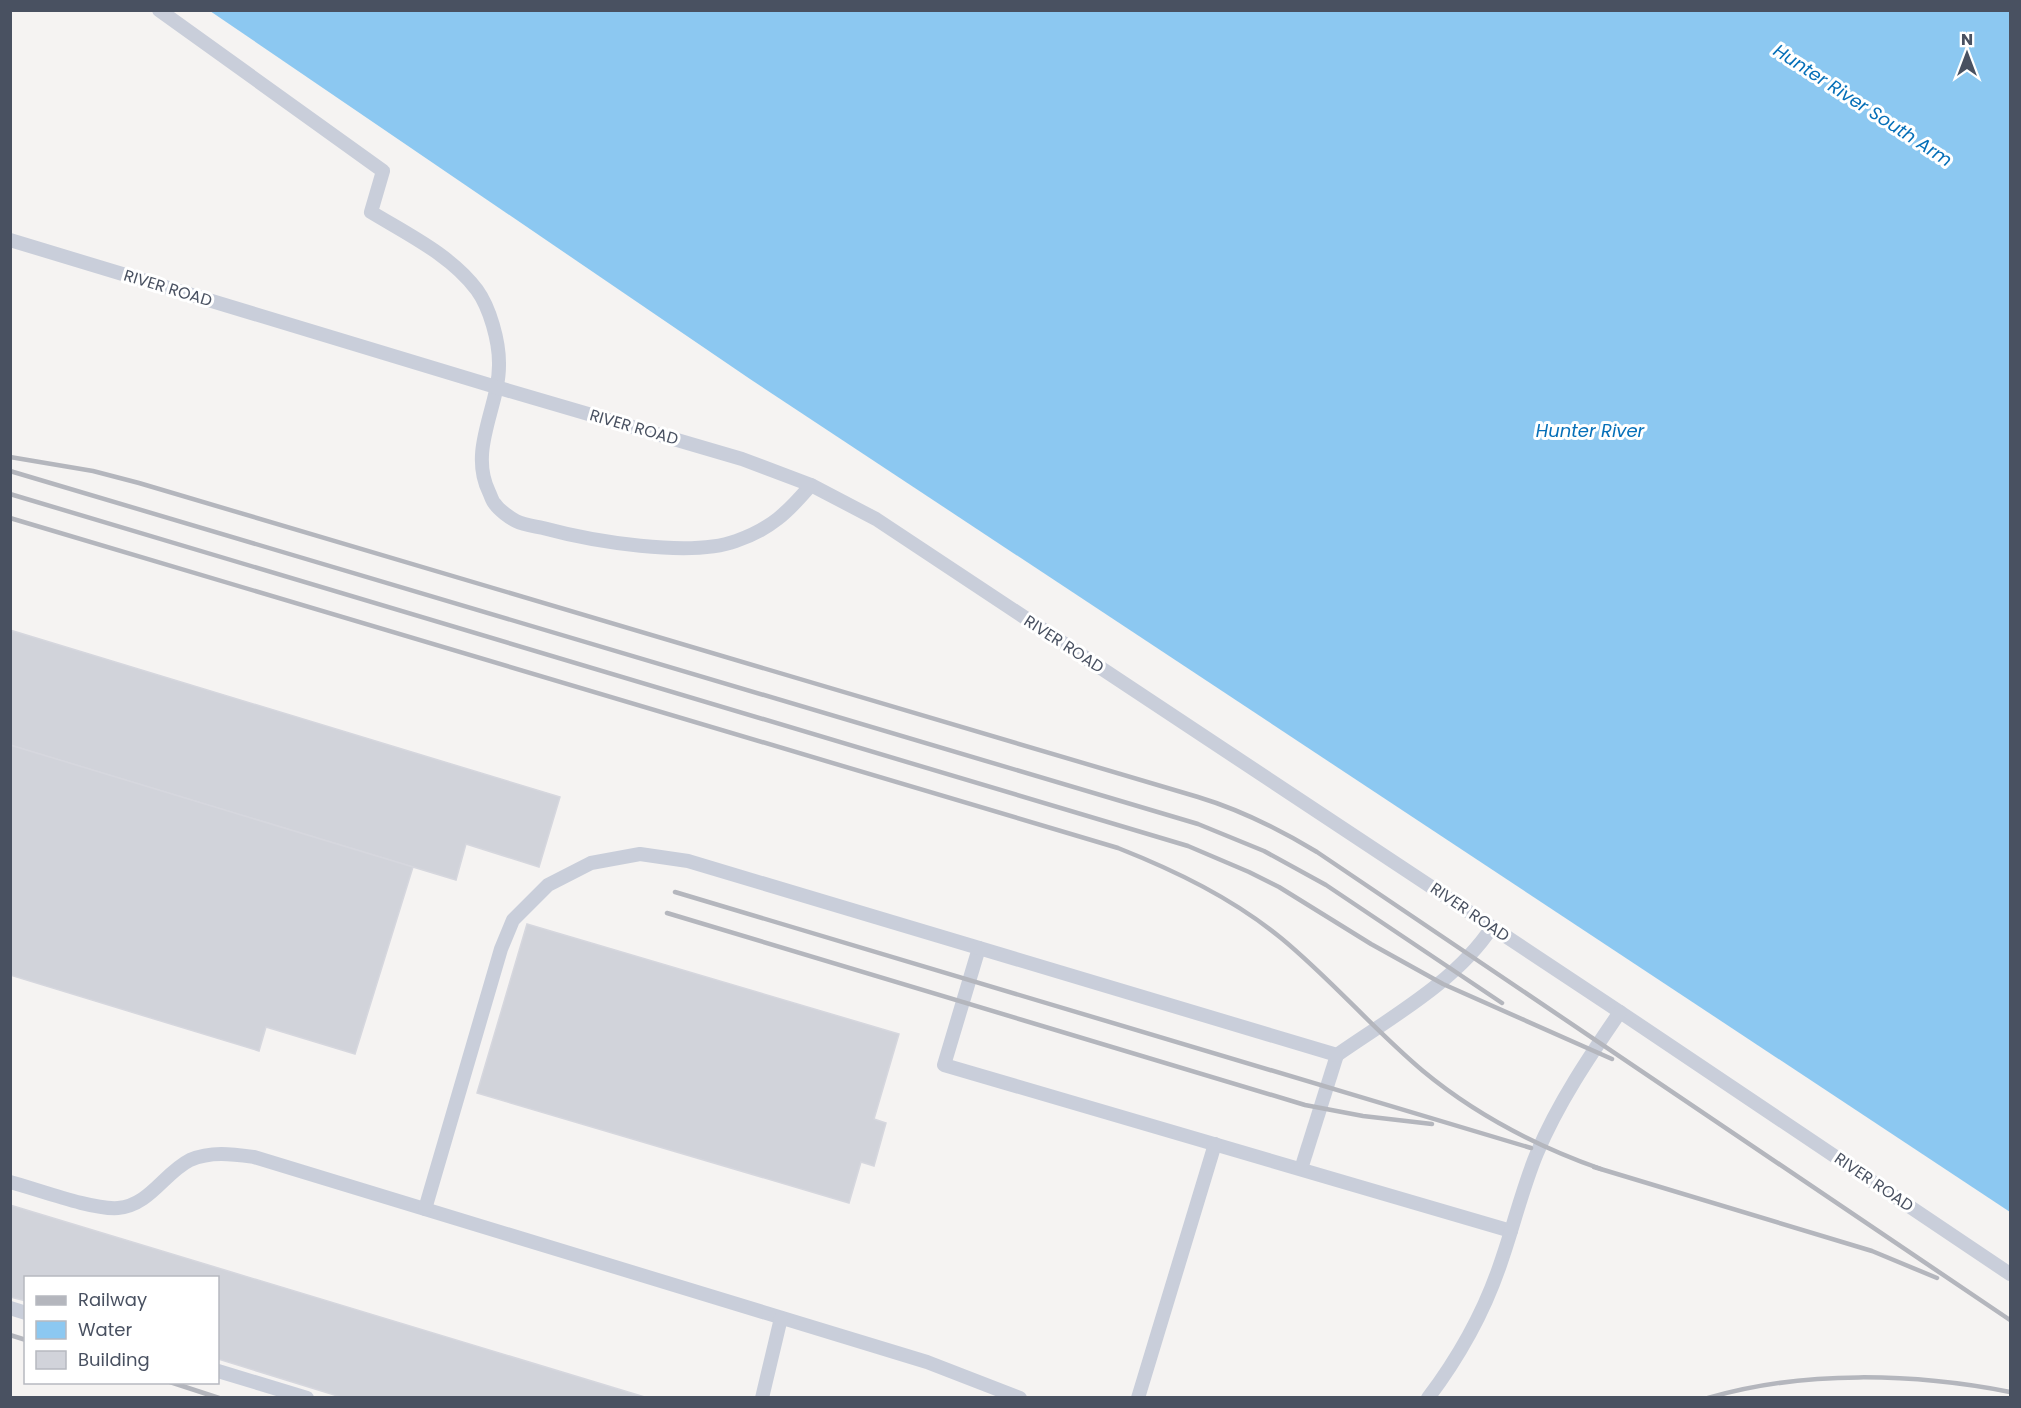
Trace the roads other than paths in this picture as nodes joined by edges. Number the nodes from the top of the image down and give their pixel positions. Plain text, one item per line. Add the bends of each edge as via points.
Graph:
1 (159, 10) edge
2 (10, 240) edge
3 (495, 387) junction
4 (811, 485) junction
5 (1492, 927) junction
6 (979, 948) junction
7 (1620, 1012) junction
8 (1337, 1055) junction
9 (1215, 1144) junction
10 (1301, 1169) junction
11 (10, 1182) edge
12 (425, 1209) junction
13 (1510, 1231) junction
14 (2010, 1274) edge
15 (782, 1318) junction
16 (219, 1371) edge
17 (307, 1398) edge
18 (762, 1398) edge
19 (1020, 1398) edge
20 (1138, 1398) edge
21 (1428, 1398) edge

1 - 3 lane via 383,171 371,212 451,263 477,291 494,326 499,364
2 - 3 lane, RIVER ROAD
3 - 4 lane, RIVER ROAD via 742,459
3 - 4 lane via 482,453 483,480 495,504 515,521 618,543 702,548 734,542 764,529 790,510
4 - 5 lane, RIVER ROAD via 876,519
5 - 7 lane, RIVER ROAD
5 - 8 lane via 1480,945 1430,990
6 - 8 lane
6 - 9 lane via 944,1065
6 - 12 lane via 688,861 640,854 591,863 548,885 513,920 501,949
7 - 13 lane via 1547,1131
7 - 14 lane, RIVER ROAD
8 - 10 lane
9 - 10 lane
9 - 20 lane
10 - 13 lane
11 - 12 lane via 119,1208 145,1199 190,1160 222,1153 254,1157
12 - 15 lane
13 - 21 lane via 1488,1298 1456,1358
15 - 18 lane
15 - 19 lane via 927,1362
16 - 17 lane

